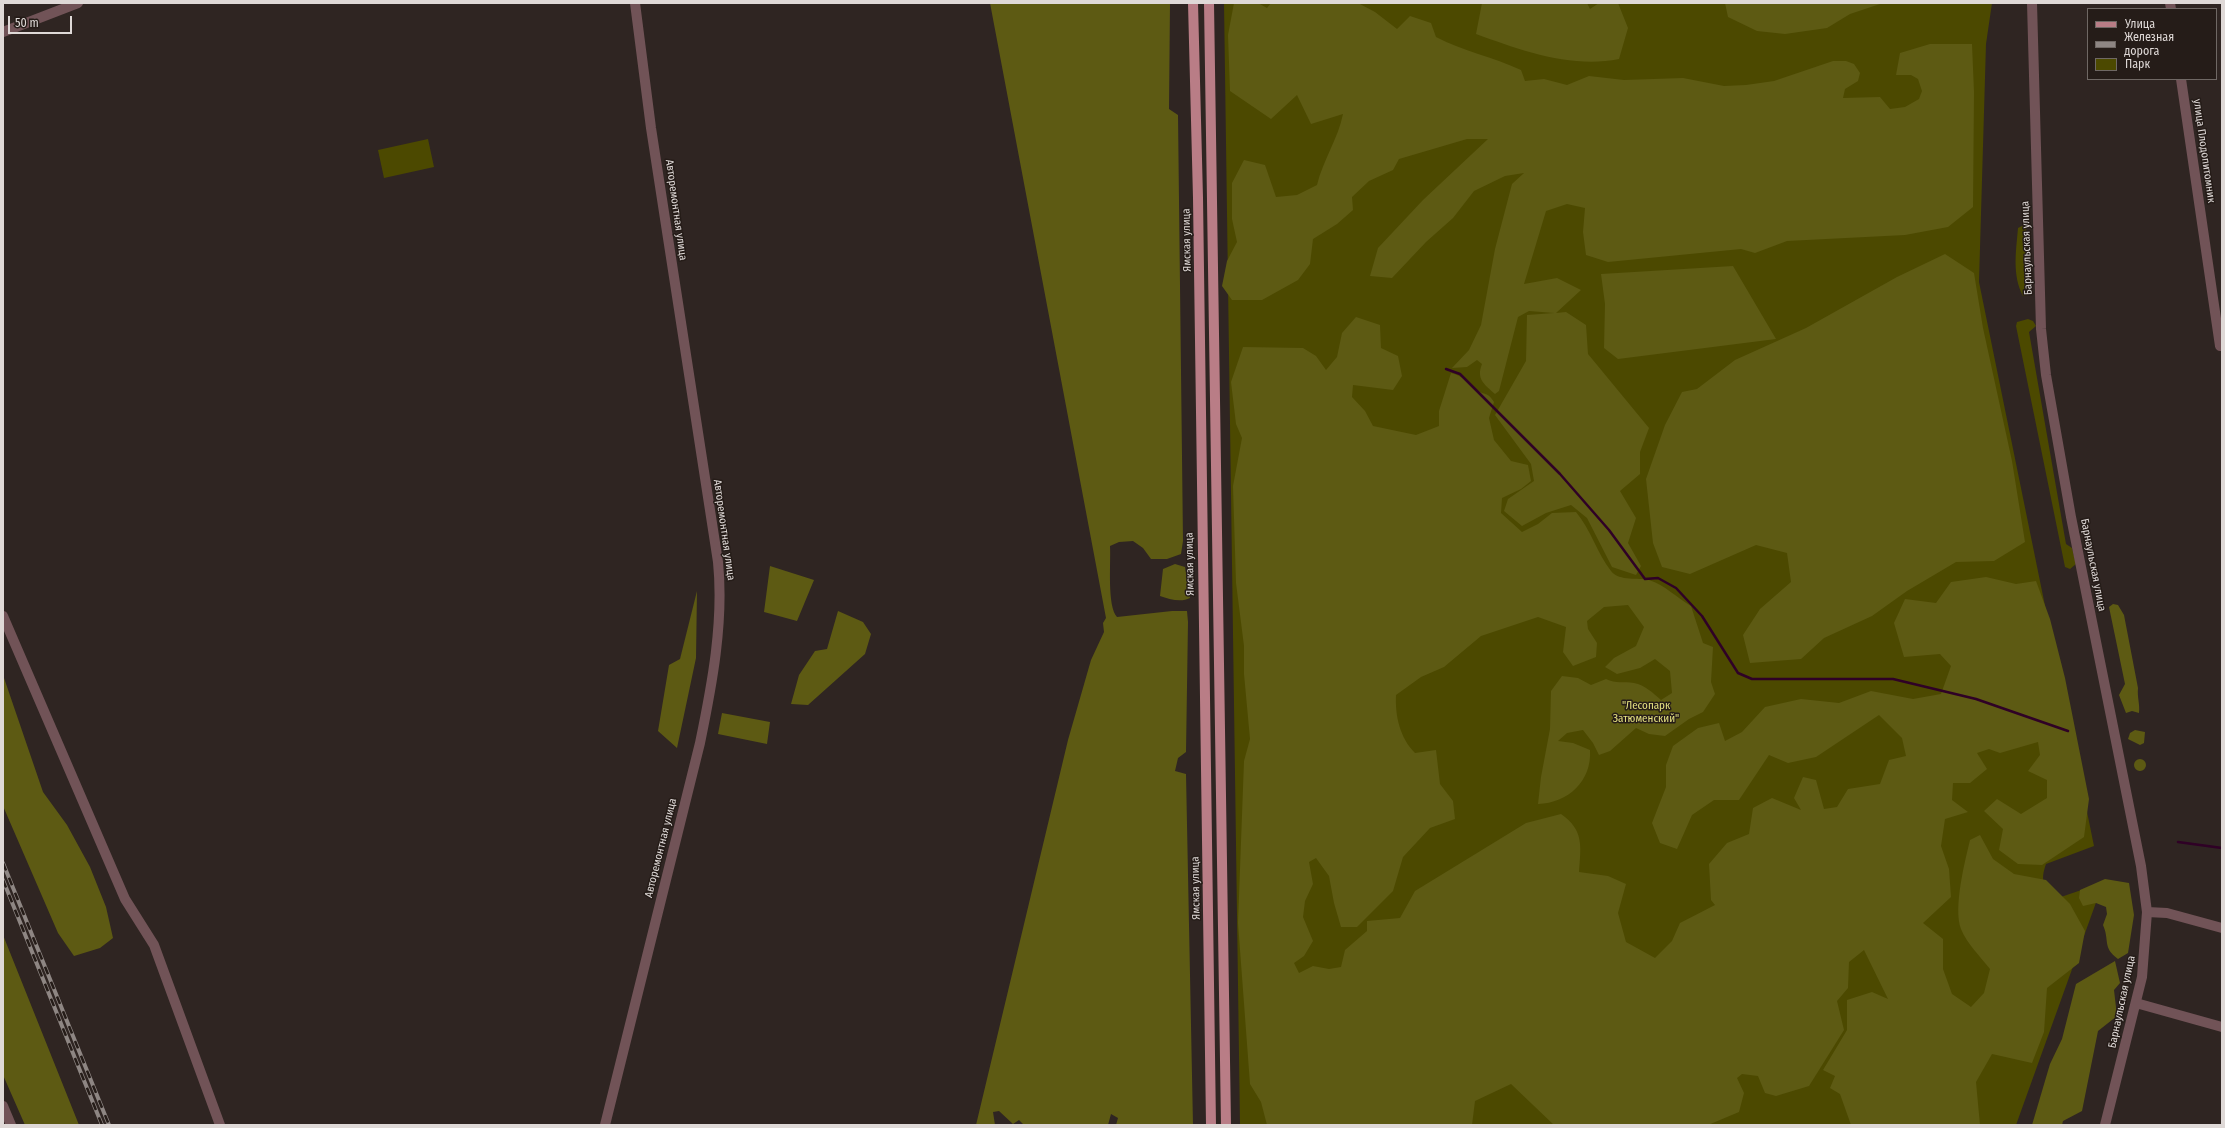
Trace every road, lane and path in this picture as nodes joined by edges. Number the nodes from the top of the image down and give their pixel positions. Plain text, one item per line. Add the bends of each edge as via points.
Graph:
1 (78, 3) edge
2 (635, 3) edge
3 (1193, 3) edge
4 (1209, 3) edge
5 (2032, 3) edge
6 (3, 32) edge
7 (2181, 80) edge
8 (2220, 346) dead end
9 (3, 616) edge
10 (2147, 912) junction
11 (2222, 928) edge
12 (1209, 932) junction
13 (1224, 932) junction
14 (2136, 1003) junction
15 (2222, 1027) edge
16 (3, 1106) edge
17 (11, 1125) edge
18 (220, 1125) edge
19 (605, 1125) edge
20 (1211, 1125) edge
21 (1226, 1125) edge
22 (2104, 1125) edge

1 - 6 street
2 - 19 street, Авторемонтная улица via 718,562 720,607 708,705 700,743
3 - 12 main road, Ямская улица
4 - 13 main road
5 - 10 street, Барнаульская улица via 2041,329 2045,367 2071,518 2141,866
7 - 8 street, улица Плодопитомник
9 - 18 street via 125,899 154,945
10 - 11 street via 2167,913
10 - 14 street, Барнаульская улица via 2143,970
12 - 13 main road
12 - 20 main road, Ямская улица
13 - 21 main road
14 - 15 street
14 - 22 street, Барнаульская улица
16 - 17 street

